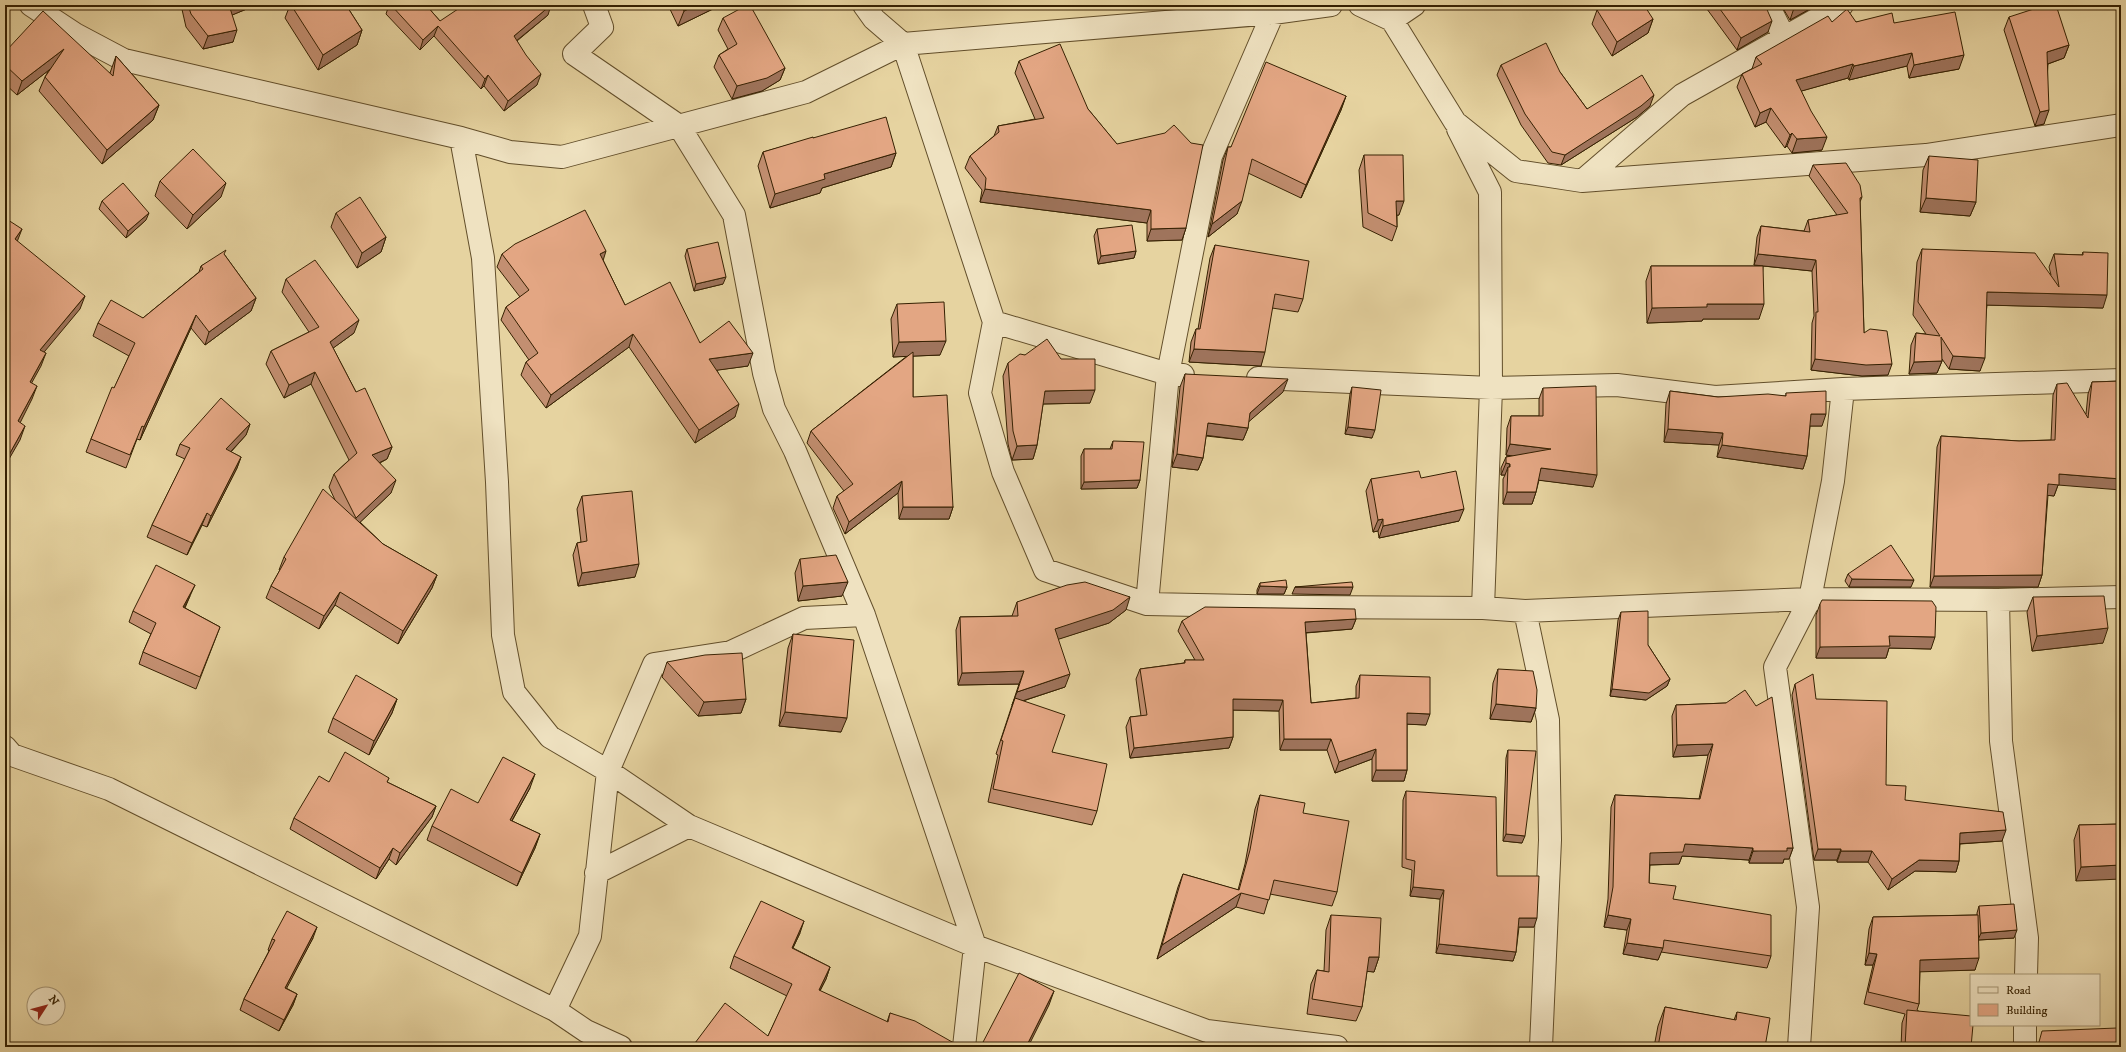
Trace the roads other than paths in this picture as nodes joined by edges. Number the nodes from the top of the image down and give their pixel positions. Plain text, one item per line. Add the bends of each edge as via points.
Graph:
1 (31, 5) edge
2 (594, 5) edge
3 (864, 5) edge
4 (1331, 5) edge
5 (1360, 5) edge
6 (1414, 5) edge
7 (1768, 5) edge
8 (1842, 5) edge
9 (1272, 13) junction
10 (1392, 20) junction
11 (1784, 37) junction
12 (903, 44) junction
13 (1455, 122) junction
14 (2121, 125) edge
15 (679, 126) junction
16 (461, 138) junction
17 (1582, 181) junction
18 (994, 322) junction
19 (1168, 374) junction
20 (1200, 376) edge
21 (1239, 377) edge
22 (2121, 380) edge
23 (1491, 388) junction
24 (1843, 389) junction
25 (2121, 597) edge
26 (1810, 599) junction
27 (1998, 600) junction
28 (1147, 604) junction
29 (1483, 608) junction
30 (1525, 611) junction
31 (864, 616) junction
32 (7, 754) edge
33 (608, 771) junction
34 (689, 826) junction
35 (596, 873) junction
36 (975, 946) junction
37 (2026, 974) edge
38 (555, 1010) junction
39 (2025, 1026) edge
40 (621, 1047) edge
41 (964, 1047) edge
42 (1337, 1047) edge
43 (1541, 1047) edge
44 (1799, 1047) edge
45 (2025, 1047) edge

1 - 16 street via 75,34 124,60
2 - 15 street via 602,28 574,54
3 - 12 street via 874,19
4 - 9 street
5 - 10 street
6 - 10 street
7 - 11 street
8 - 11 street
9 - 12 street
9 - 19 street via 1211,156
10 - 13 street
11 - 17 street via 1682,95
12 - 15 street via 806,92
12 - 18 street
13 - 17 street via 1516,171
13 - 23 street via 1490,192
14 - 17 street via 1926,155
15 - 16 street via 562,158 510,152
15 - 31 street via 734,215 764,373 774,409
16 - 33 street via 484,258 503,635 514,692 550,737
18 - 19 street
18 - 28 street via 980,393 1003,472 1045,570
19 - 20 street
19 - 28 street
21 - 23 street
22 - 24 street
23 - 24 street via 1617,385 1715,397
23 - 29 street
24 - 26 street via 1833,481
25 - 27 street
26 - 27 street
26 - 30 street
26 - 44 street via 1775,667 1808,907
27 - 37 street via 2001,741 2027,938
28 - 29 street via 1297,608
29 - 30 street
30 - 43 street via 1548,720 1550,840
31 - 33 street via 804,618 731,652 654,664
31 - 36 street
32 - 38 street via 109,789
33 - 34 street
33 - 35 street
34 - 35 street
34 - 36 street
35 - 38 street via 590,936
36 - 41 street
36 - 42 street via 1207,1031
38 - 40 street via 586,1031
39 - 45 street

